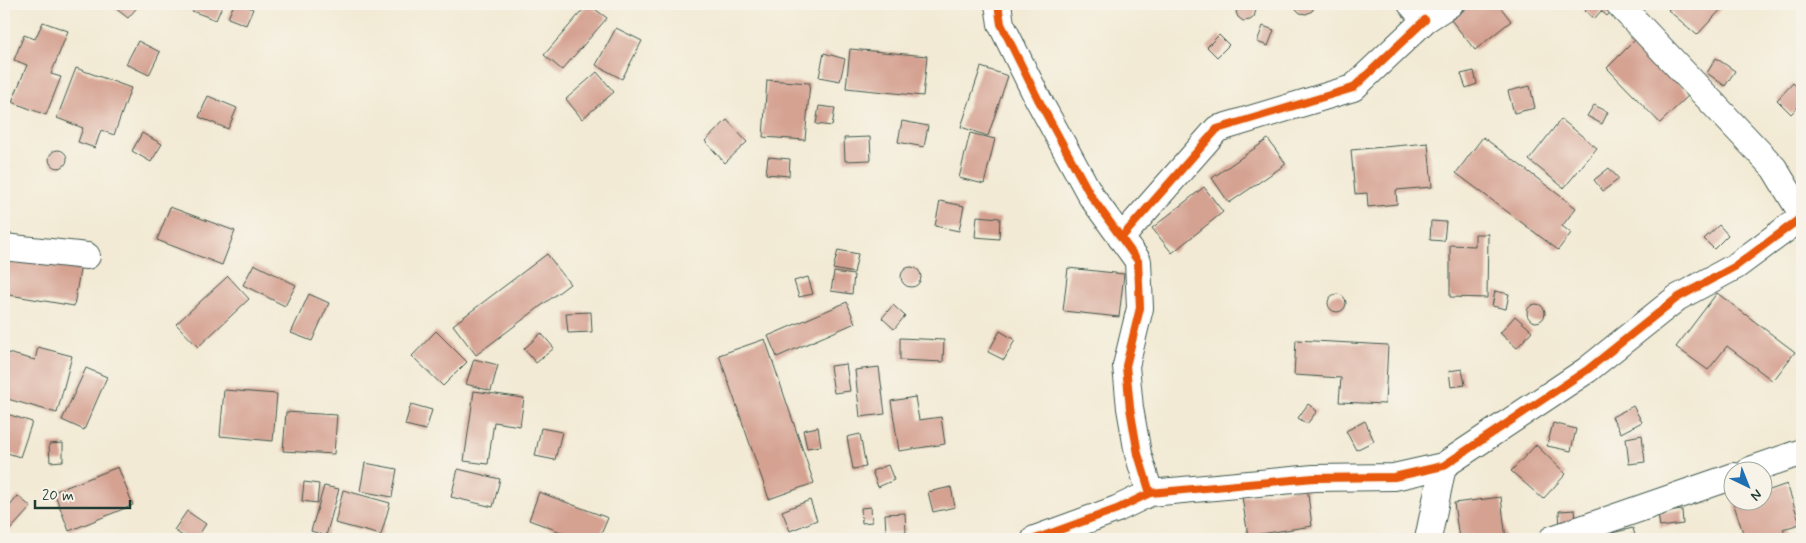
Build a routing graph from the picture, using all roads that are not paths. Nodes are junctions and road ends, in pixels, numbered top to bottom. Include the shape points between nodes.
1 (998, 4) edge
2 (1450, 4) edge
3 (1619, 4) edge
4 (1418, 12) edge
5 (1802, 215) edge
6 (1121, 238) junction
7 (4, 247) edge
8 (87, 256) dead end
9 (1802, 452) edge
10 (1774, 462) edge
11 (1443, 466) junction
12 (1724, 479) edge
13 (1150, 493) junction
14 (1035, 539) edge
15 (1428, 539) edge
16 (1552, 539) edge

1 - 6 street via 1001,24 1038,99 1091,196
2 - 4 street
3 - 5 street via 1774,168
4 - 6 street via 1353,88 1217,129
5 - 11 street via 1736,266 1677,298 1587,370
6 - 13 street via 1138,262 1140,308 1126,366 1138,454
7 - 8 street
9 - 10 street
11 - 13 street via 1394,477 1314,478
11 - 15 street
12 - 16 street
13 - 14 street via 1117,509

